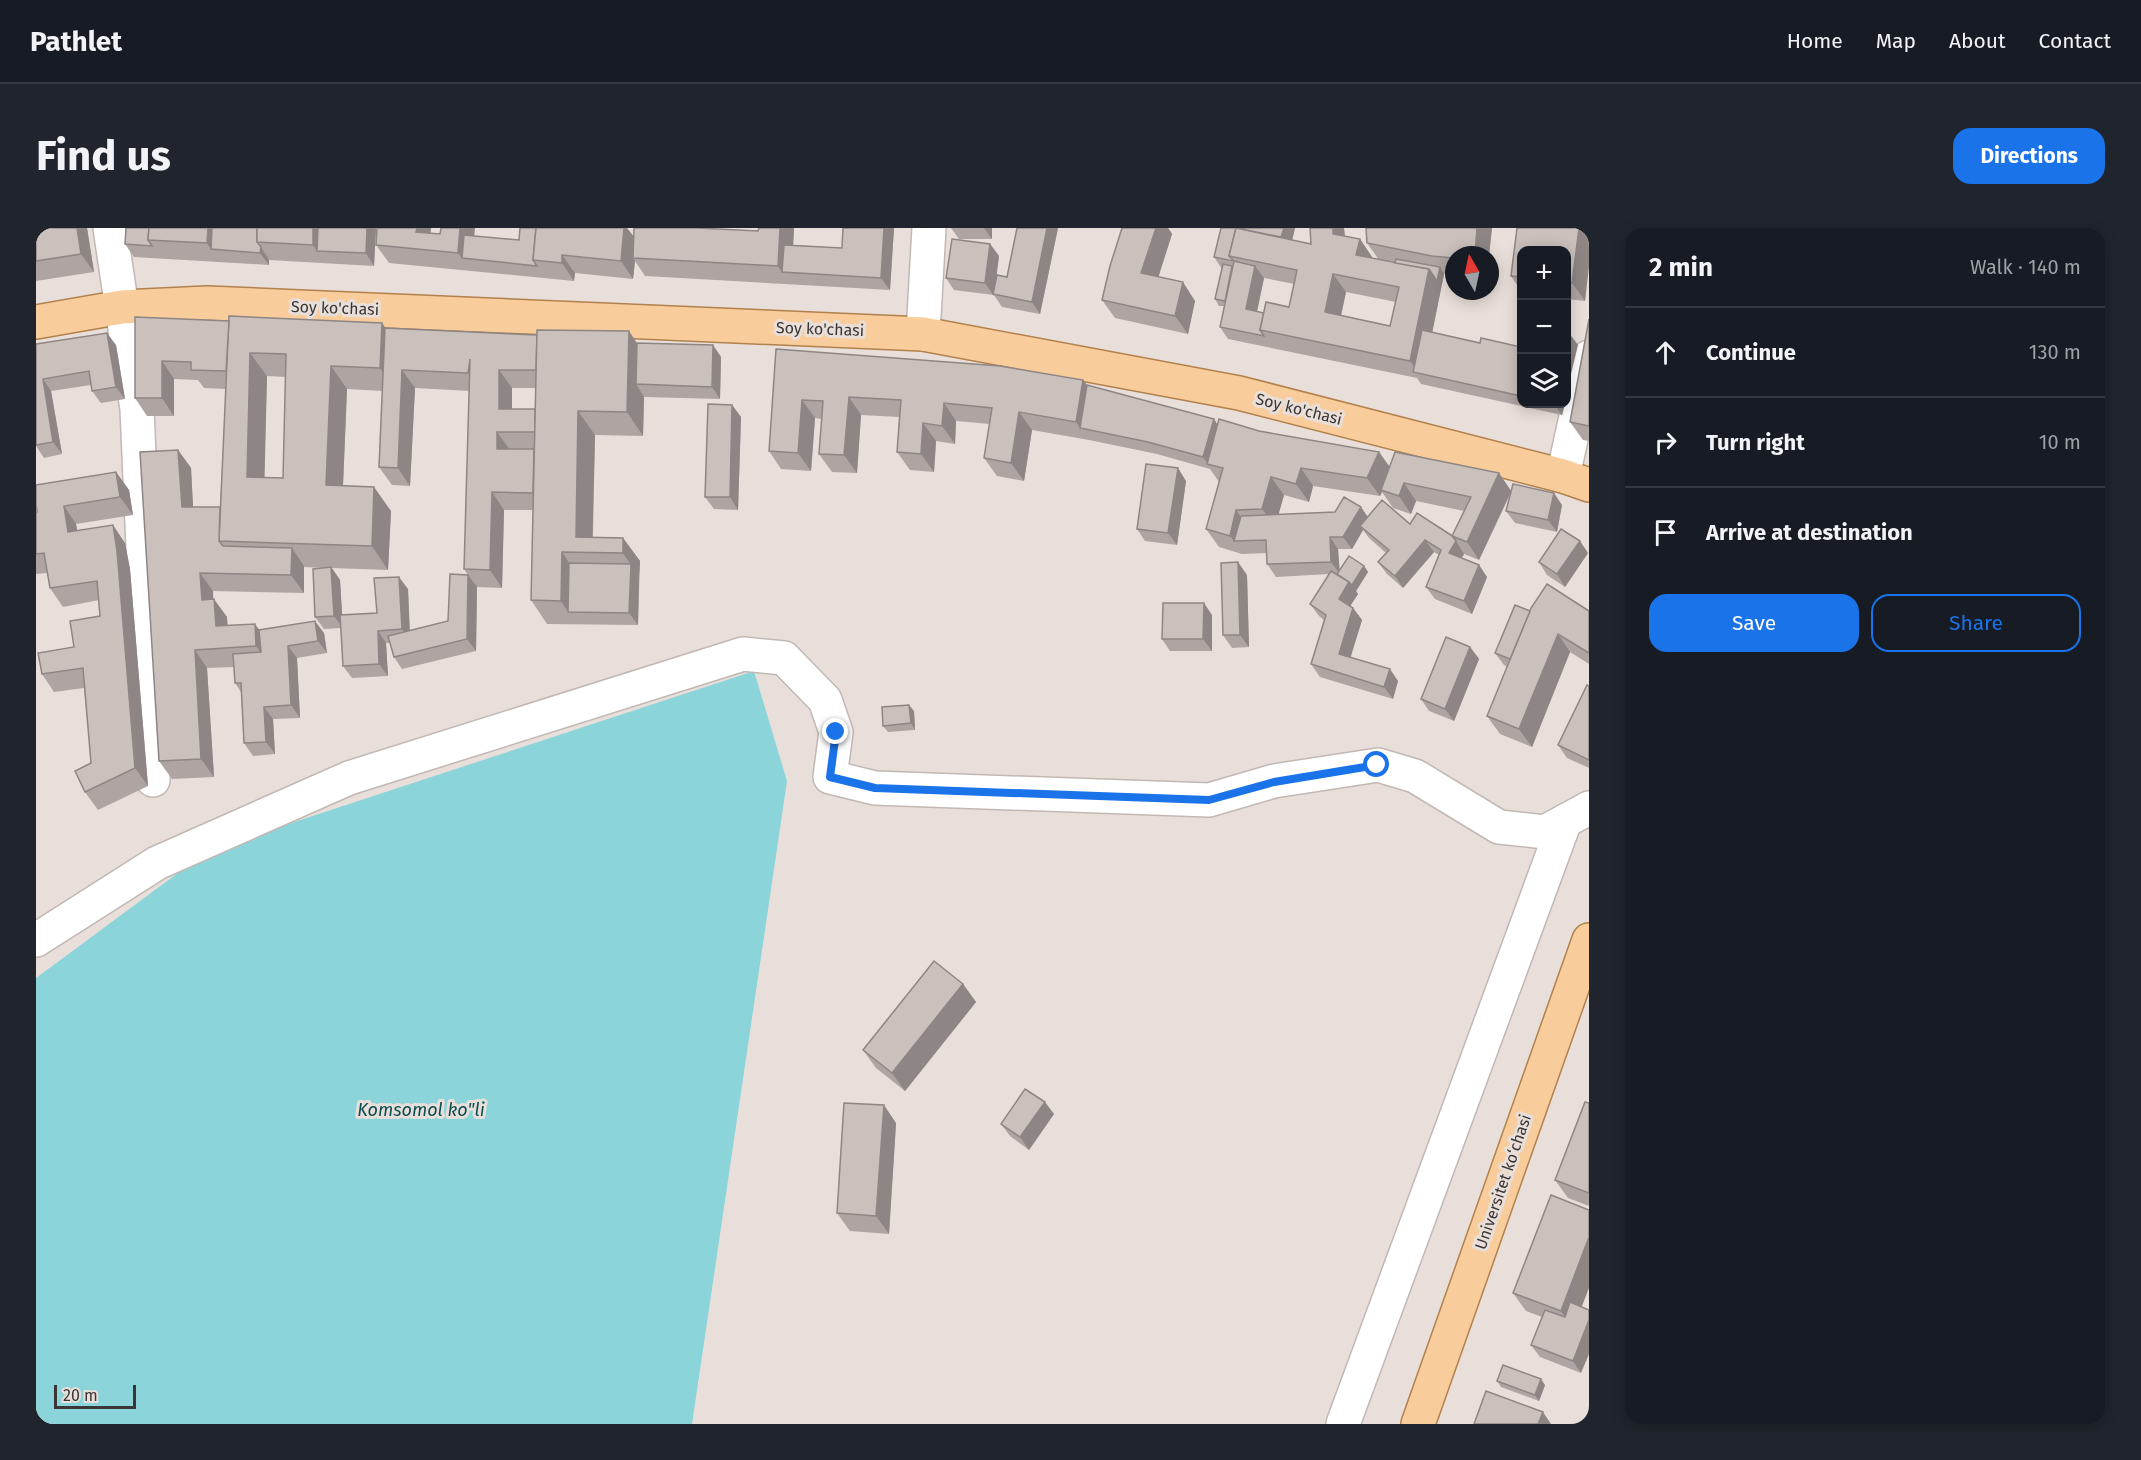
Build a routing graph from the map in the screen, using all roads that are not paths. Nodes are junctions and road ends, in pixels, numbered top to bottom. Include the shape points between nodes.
1 (110, 228) edge
2 (929, 228) edge
3 (122, 307) junction
4 (36, 322) edge
5 (923, 334) junction
6 (1589, 357) edge
7 (1576, 481) edge
8 (153, 780) dead end
9 (1577, 815) edge
10 (36, 940) edge
11 (1589, 940) edge
12 (1343, 1424) edge
13 (1418, 1424) edge

1 - 3 lane
2 - 5 lane
3 - 4 main road, Soy ko'chasi
3 - 5 main road, Soy ko'chasi via 207,303
3 - 8 lane via 138,410
5 - 7 main road, Soy ko'chasi via 1239,393
6 - 7 lane
9 - 10 lane via 1545,832 1499,827 1415,776 1377,765 1274,782 1209,800 875,788 830,777 836,732 825,700 784,658 744,654 349,778 157,863
9 - 12 lane
11 - 13 main road, Universitet kо‘chasi

